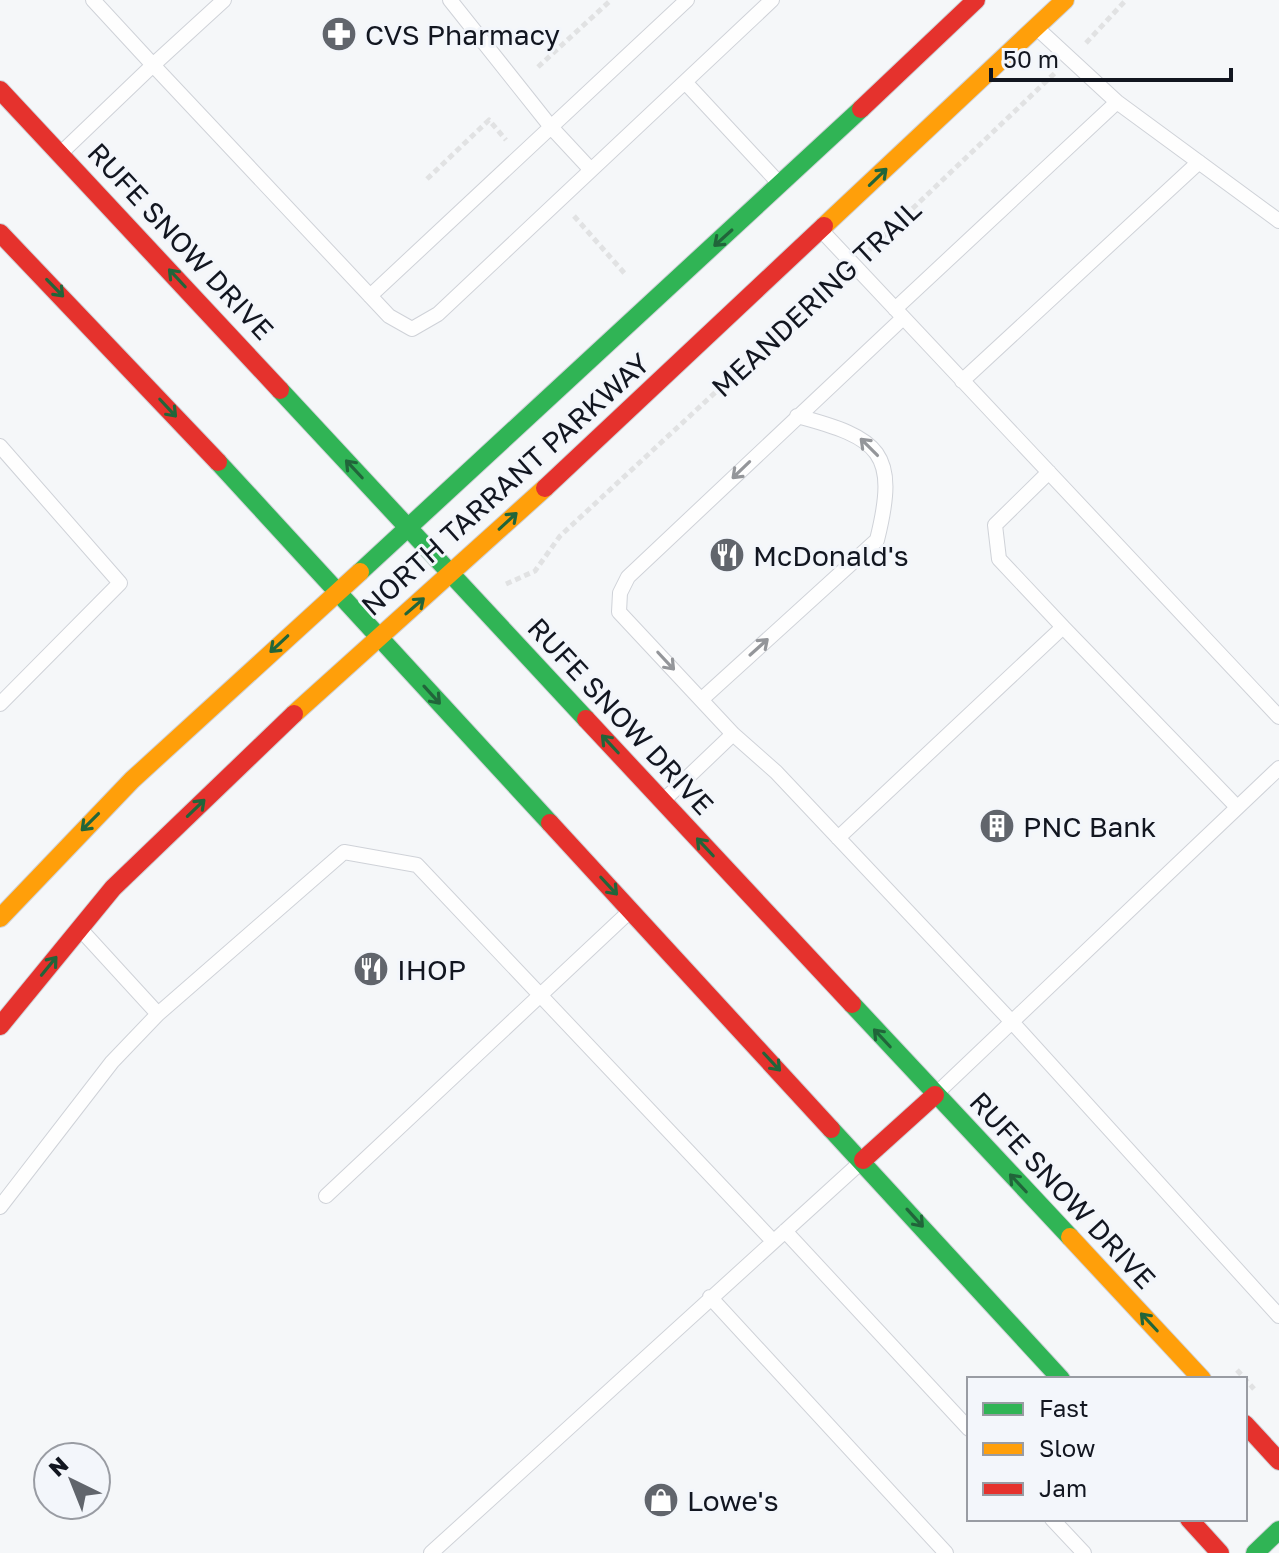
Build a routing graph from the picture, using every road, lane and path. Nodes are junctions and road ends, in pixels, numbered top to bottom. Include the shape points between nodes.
1 (93, 0) edge
2 (224, 0) edge
3 (450, 0) edge
4 (611, 0) edge
5 (687, 0) edge
6 (772, 0) edge
7 (976, 0) edge
8 (1065, 0) edge
9 (1126, 0) edge
10 (1036, 27) junction
11 (1070, 59) junction
12 (153, 65) junction
13 (538, 67) dead end
14 (685, 82) junction
15 (0, 90) edge
16 (1117, 102) junction
17 (551, 127) junction
18 (61, 154) junction
19 (1199, 162) junction
20 (591, 170) junction
21 (786, 191) junction
22 (1279, 221) edge
23 (817, 225) junction
24 (0, 233) edge
25 (853, 265) junction
26 (370, 296) junction
27 (899, 314) junction
28 (962, 381) junction
29 (797, 416) junction
30 (0, 446) edge
31 (1049, 472) junction
32 (407, 526) junction
33 (451, 574) junction
34 (501, 588) dead end
35 (336, 591) junction
36 (1063, 627) junction
37 (379, 637) junction
38 (702, 699) junction
39 (0, 704) edge
40 (1279, 717) edge
41 (733, 734) junction
42 (1279, 768) edge
43 (663, 801) junction
44 (1237, 807) junction
45 (838, 838) junction
46 (632, 910) junction
47 (0, 918) edge
48 (79, 928) junction
49 (540, 996) junction
50 (158, 1014) junction
51 (1012, 1022) junction
52 (0, 1026) edge
53 (935, 1095) junction
54 (863, 1160) junction
55 (326, 1196) dead end
56 (0, 1207) edge
57 (785, 1231) junction
58 (773, 1241) junction
59 (710, 1297) junction
60 (1279, 1316) edge
61 (1059, 1377) edge
62 (1200, 1377) edge
63 (1247, 1426) edge
64 (967, 1427) edge
65 (1279, 1461) edge
66 (1054, 1521) edge
67 (1190, 1521) edge
68 (1279, 1530) edge
69 (1211, 1550) edge
70 (431, 1553) edge
71 (946, 1553) edge
72 (1084, 1553) edge
73 (1255, 1553) edge

1 - 12 lane
2 - 12 lane
3 - 17 lane
4 - 13 path
5 - 17 lane
6 - 14 lane
7 - 21 main road, NORTH TARRANT PARKWAY
8 - 10 main road, NORTH TARRANT PARKWAY
9 - 11 path, MEANDERING TRAIL
10 - 11 lane
23 -> 10 main road, NORTH TARRANT PARKWAY
11 - 16 lane
11 - 25 path, MEANDERING TRAIL
12 - 18 lane
12 - 26 lane
14 - 20 lane
14 - 21 lane
15 - 18 main road, RUFE SNOW DRIVE
16 - 19 lane
16 - 27 lane
17 - 20 lane
17 - 26 lane
32 -> 18 main road, RUFE SNOW DRIVE
19 - 22 lane
19 - 28 lane
20 - 26 lane via 438,314 412,329
21 -> 32 main road, NORTH TARRANT PARKWAY
23 - 25 lane
33 -> 23 main road, NORTH TARRANT PARKWAY
24 -> 35 main road
25 - 27 lane
25 - 34 path, MEANDERING TRAIL via 560,536 535,571
27 - 28 lane
27 - 29 lane
28 - 31 lane
29 -> 38 lane via 628,577 620,593 619,612
38 -> 29 lane via 877,540 886,505 885,466 868,441
30 - 39 lane via 120,583
31 - 36 lane via 995,525 999,559
31 - 40 lane
32 - 33 main road, RUFE SNOW DRIVE
32 - 35 main road, NORTH TARRANT PARKWAY
37 -> 33 main road, NORTH TARRANT PARKWAY
43 -> 33 main road, RUFE SNOW DRIVE
35 - 37 main road
35 -> 47 main road, NORTH TARRANT PARKWAY via 132,780
36 - 44 lane
36 - 45 lane
37 -> 46 main road
48 -> 37 main road, NORTH TARRANT PARKWAY via 139,862
38 - 41 lane
41 - 43 lane
41 - 45 lane
42 - 44 lane
53 -> 43 main road, RUFE SNOW DRIVE
44 - 51 lane
45 - 51 lane
46 - 49 lane
46 -> 54 main road
48 - 50 lane
52 -> 48 main road, NORTH TARRANT PARKWAY
49 - 50 lane via 417,865 344,852
49 - 55 lane
49 - 58 lane
50 - 56 lane via 112,1062
51 - 53 lane
51 - 60 lane
53 - 54 main road
62 -> 53 main road, RUFE SNOW DRIVE
54 - 57 lane
54 -> 61 main road
57 - 58 lane
57 - 64 lane
58 - 59 lane
59 - 70 lane
59 - 71 lane
63 - 65 main road
66 - 72 lane
67 - 69 main road
68 - 73 main road

